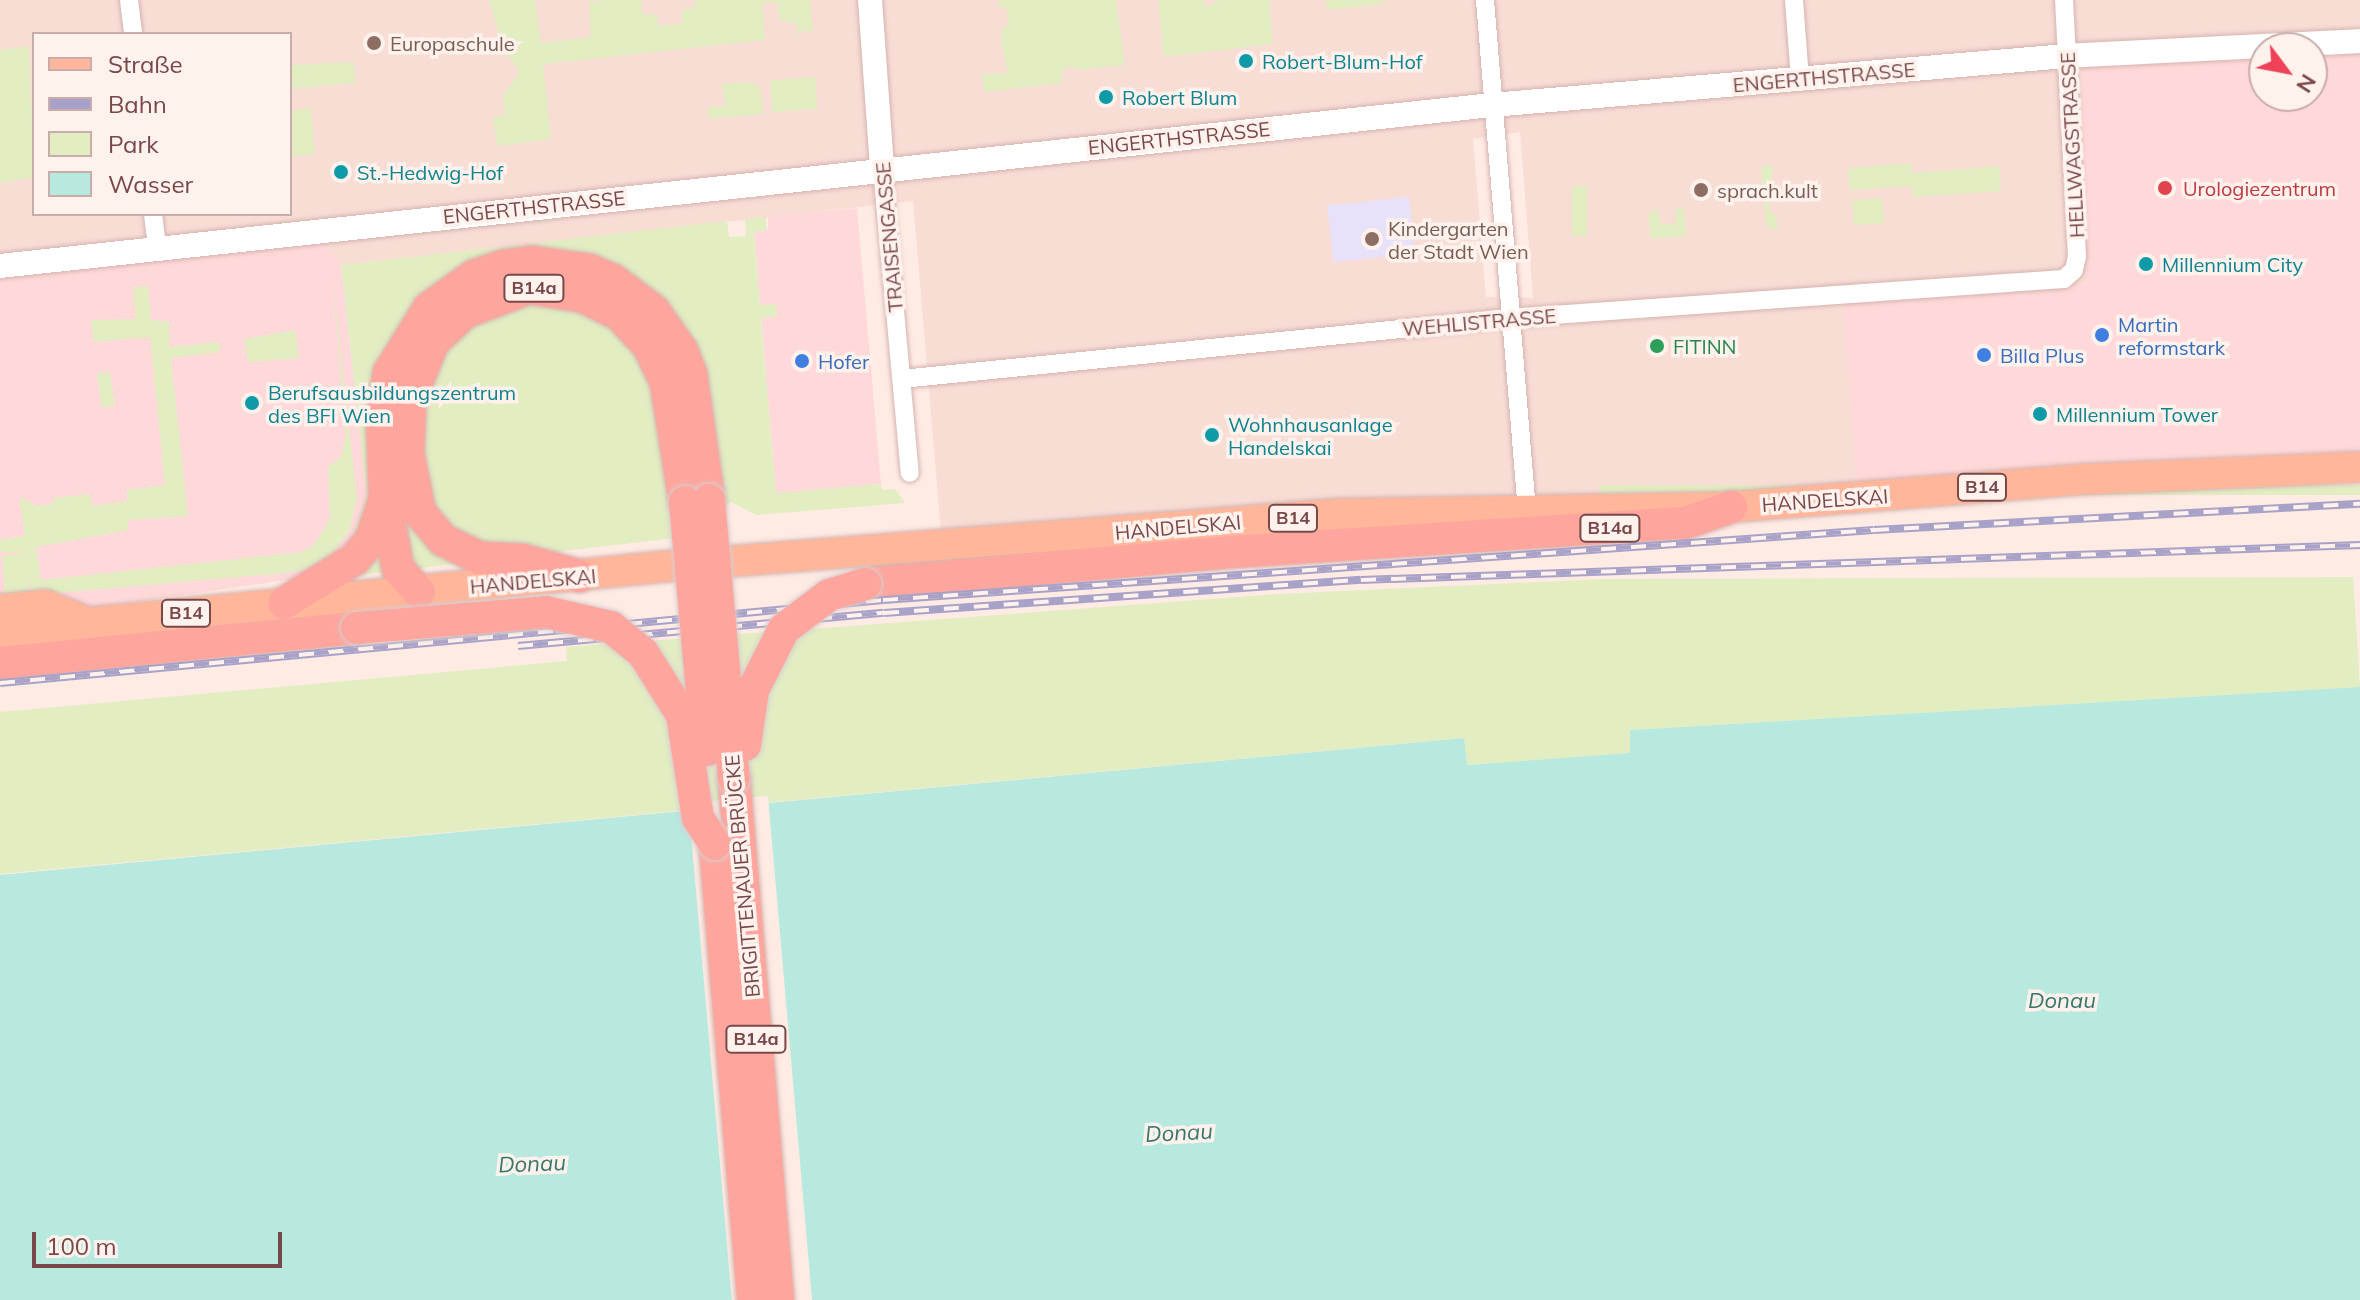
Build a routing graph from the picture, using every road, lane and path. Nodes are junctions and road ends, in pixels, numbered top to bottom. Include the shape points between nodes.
1 (129, 0) edge
2 (870, 0) edge
3 (1485, 0) edge
4 (1794, 0) edge
5 (2064, 0) edge
6 (133, 32) edge
7 (2360, 41) edge
8 (2066, 56) junction
9 (1800, 79) junction
10 (1492, 105) junction
11 (882, 168) junction
12 (153, 216) edge
13 (157, 248) junction
14 (0, 266) edge
15 (2058, 279) joint
16 (1510, 318) junction
17 (902, 379) junction
18 (2360, 467) edge
19 (910, 473) dead end
20 (385, 498) junction
21 (697, 501) junction
22 (1731, 507) junction
23 (1527, 512) junction
24 (580, 576) junction
25 (419, 592) junction
26 (284, 603) junction
27 (0, 610) edge
28 (88, 623) junction
29 (0, 637) edge
30 (0, 663) edge
31 (734, 778) junction
32 (715, 844) junction
33 (753, 1300) edge
34 (778, 1300) edge

1 - 6 street
2 - 11 street, TRAISENGASSE
3 - 10 street
4 - 9 street
5 - 8 street, HELLWAGSTRASSE
7 - 8 street, ENGERTHSTRASSE
8 - 9 street, ENGERTHSTRASSE
8 - 15 street, HELLWAGSTRASSE via 2077,261 2072,273
9 - 10 street, ENGERTHSTRASSE
10 - 11 street, ENGERTHSTRASSE
10 - 16 street
11 - 13 street, ENGERTHSTRASSE
11 - 17 street, TRAISENGASSE
12 - 13 street
13 - 14 street, ENGERTHSTRASSE
15 - 16 street, WEHLISTRASSE
16 - 17 street, WEHLISTRASSE
16 - 23 street
17 - 19 street, TRAISENGASSE
18 - 22 main road, HANDELSKAI / B14 via 2088,479
20 - 21 highway, B14a via 385,395 389,373 412,328 439,299 474,276 532,262 589,270 613,280 654,311 669,331 691,374
20 - 25 highway, B14a via 398,569
20 - 26 highway, B14a via 371,540 355,559
21 - 24 highway, B14a via 666,382 648,345 620,315 582,296 529,288 465,312 433,342 410,399 409,469 420,513 443,540 480,558 523,560
21 - 31 highway, BRIGITTENAUER BRÜCKE / B14a, bridge
21 - 32 highway, BRIGITTENAUER BRÜCKE / B14a, bridge
22 - 23 main road, HANDELSKAI / B14
22 - 31 highway, B14a, bridge via 1685,523 890,579 829,595 784,629 761,668
23 - 24 main road, HANDELSKAI / B14 via 1338,514
24 - 25 main road, HANDELSKAI / B14
25 - 26 main road, HANDELSKAI / B14
26 - 28 main road, HANDELSKAI / B14
27 - 28 main road via 45,605
28 - 29 main road, HANDELSKAI / B14
30 - 32 highway, B14a, bridge via 546,612 611,627 643,653 682,715 698,818
31 - 34 highway, BRIGITTENAUER BRÜCKE / B14a
32 - 33 highway, BRIGITTENAUER BRÜCKE / B14a

